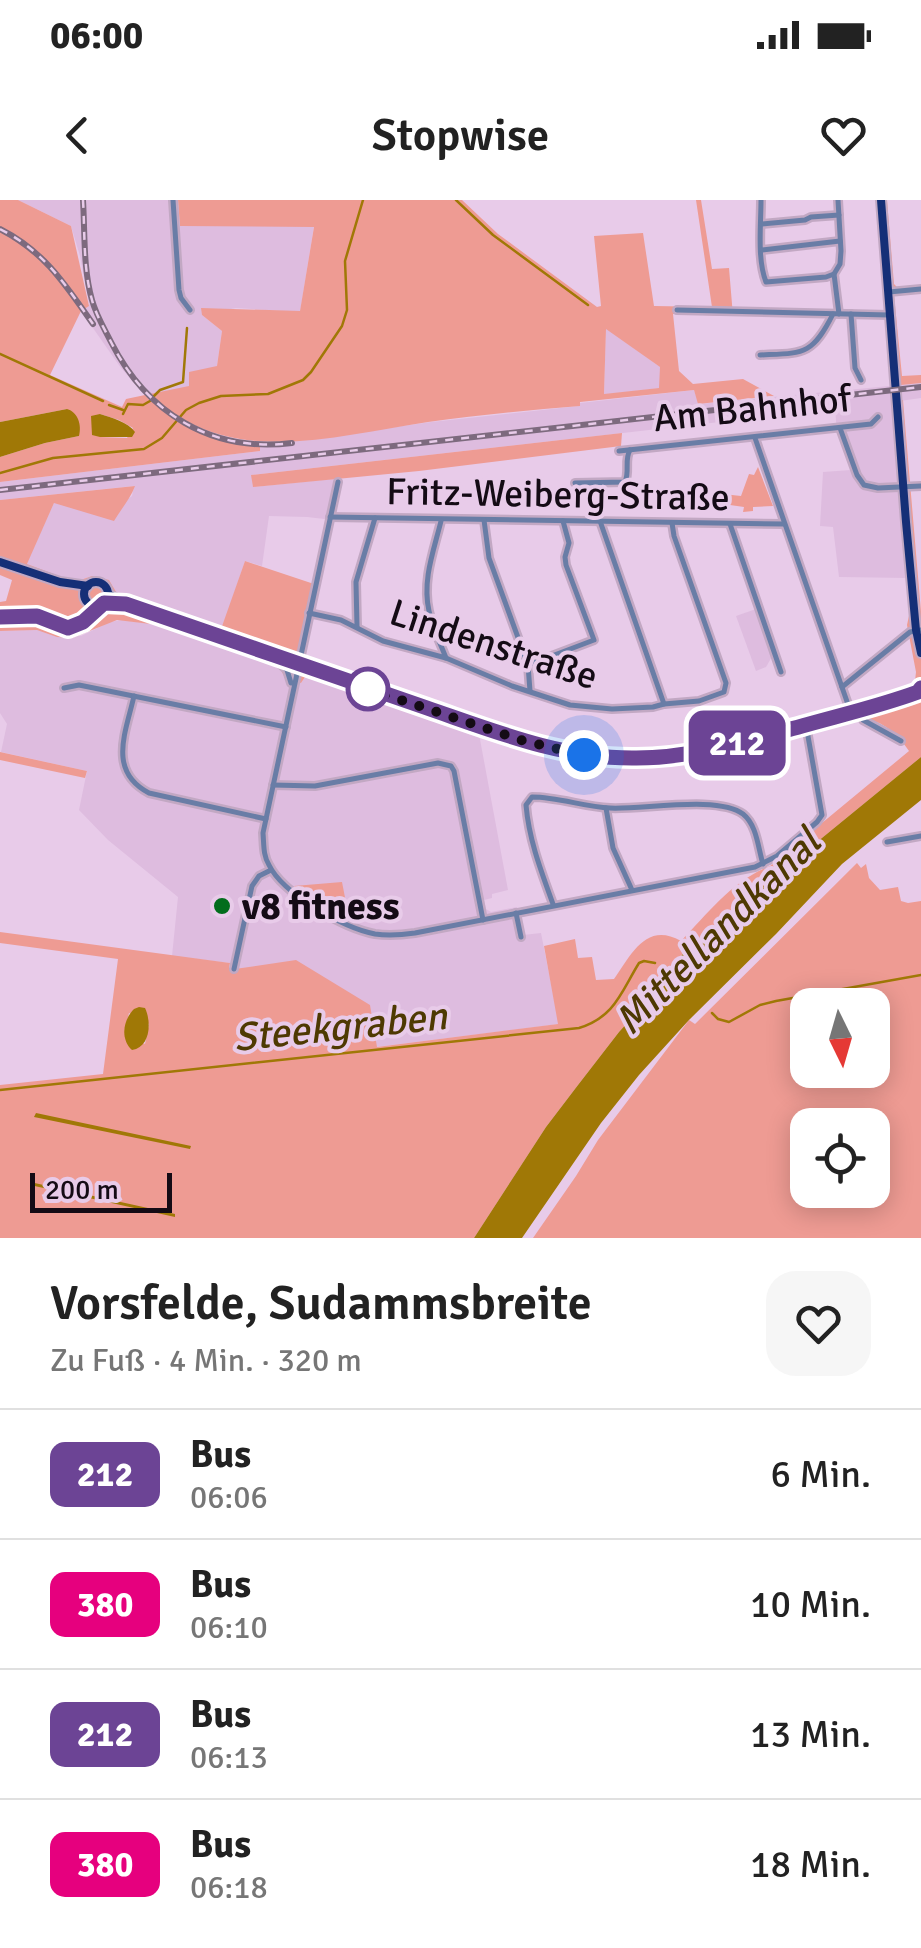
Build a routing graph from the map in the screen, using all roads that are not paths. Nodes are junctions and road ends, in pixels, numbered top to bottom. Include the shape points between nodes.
1 (172, 200) edge
2 (761, 200) edge
3 (838, 200) edge
4 (881, 200) edge
5 (839, 215) junction
6 (761, 224) junction
7 (840, 241) junction
8 (762, 250) junction
9 (834, 274) junction
10 (921, 289) edge
11 (888, 292) junction
12 (190, 310) dead end
13 (677, 310) dead end
14 (836, 314) junction
15 (851, 314) junction
16 (890, 315) junction
17 (760, 355) dead end
18 (861, 380) dead end
19 (878, 417) dead end
20 (840, 428) junction
21 (755, 438) junction
22 (630, 450) junction
23 (619, 451) dead end
24 (338, 482) dead end
25 (575, 482) dead end
26 (921, 486) edge
27 (904, 487) junction
28 (330, 517) junction
29 (375, 518) junction
30 (442, 520) junction
31 (484, 520) junction
32 (563, 522) junction
33 (600, 522) junction
34 (672, 524) junction
35 (730, 524) junction
36 (784, 524) junction
37 (0, 562) edge
38 (86, 594) junction
39 (108, 594) junction
40 (101, 604) junction
41 (126, 604) junction
42 (918, 609) edge
43 (309, 613) junction
44 (0, 618) edge
45 (86, 619) junction
46 (356, 627) junction
47 (919, 630) edge
48 (921, 653) edge
49 (274, 657) junction
50 (446, 658) junction
51 (528, 665) junction
52 (299, 666) junction
53 (781, 672) dead end
54 (842, 687) junction
55 (64, 688) dead end
56 (292, 691) junction
57 (530, 692) junction
58 (920, 692) edge
59 (134, 696) junction
60 (664, 704) junction
61 (855, 712) junction
62 (806, 725) junction
63 (286, 727) junction
64 (901, 741) dead end
65 (273, 785) junction
66 (606, 808) junction
67 (266, 819) junction
68 (921, 836) edge
69 (886, 842) dead end
70 (762, 864) junction
71 (271, 870) junction
72 (632, 890) junction
73 (553, 906) junction
74 (516, 913) junction
75 (483, 920) junction
76 (521, 937) dead end
77 (234, 969) dead end

1 - 12 street via 179,290
2 - 6 street
3 - 5 street
4 - 11 main road
5 - 6 street
5 - 7 street
6 - 8 street
7 - 8 street
7 - 9 street
8 - 9 street via 766,282
9 - 14 street
10 - 11 street
11 - 16 main road
13 - 14 street
14 - 15 street
14 - 17 street via 802,352
15 - 16 street
15 - 18 street
16 - 27 main road
19 - 20 street, Am Bahnhof
20 - 21 street, Am Bahnhof
20 - 27 street via 864,485
21 - 22 street, Am Bahnhof
21 - 36 street
22 - 23 street, Am Bahnhof
22 - 25 street, Am Bahnhof via 625,482
24 - 28 street
26 - 27 street
27 - 42 main road
28 - 29 street, Fritz-Weiberg-Straße
28 - 43 street
29 - 30 street, Fritz-Weiberg-Straße
29 - 46 street via 356,582
30 - 31 street, Fritz-Weiberg-Straße
30 - 50 street via 427,594
31 - 32 street, Fritz-Weiberg-Straße
31 - 51 street via 489,558
32 - 33 street, Fritz-Weiberg-Straße
32 - 51 street via 566,565 594,640
33 - 34 street, Fritz-Weiberg-Straße
33 - 60 street
34 - 35 street, Fritz-Weiberg-Straße
34 - 60 street, Lindenstraße via 726,683 716,696
35 - 36 street, Fritz-Weiberg-Straße
35 - 53 street
36 - 54 street
37 - 38 main road
38 - 39 main road via 93,582
38 - 40 main road
38 - 45 main road
39 - 40 main road
39 - 41 main road
40 - 41 main road
40 - 45 main road
41 - 49 main road
42 - 47 main road
43 - 46 street, Lindenstraße
43 - 52 street
44 - 45 main road via 37,616 68,628
46 - 50 street, Lindenstraße
47 - 48 main road
47 - 54 street
49 - 52 main road
49 - 56 street via 288,670
50 - 57 street, Lindenstraße
51 - 57 street
52 - 56 street
52 - 62 main road via 524,741 600,757 695,753
54 - 61 street
55 - 59 street
56 - 63 street
57 - 60 street, Lindenstraße via 592,708
58 - 61 main road
59 - 63 street
59 - 67 street via 122,754 134,783 150,793
61 - 62 main road
61 - 64 street
62 - 70 street via 822,815
63 - 65 street
65 - 67 street
65 - 75 street via 300,788 451,766
66 - 70 street via 735,810 754,830
66 - 72 street via 613,848
66 - 73 street via 529,799 530,835
67 - 71 street
68 - 69 street
70 - 72 street
71 - 75 street via 300,897 370,933 396,936
71 - 77 street via 252,886
72 - 73 street
73 - 74 street
74 - 75 street
74 - 76 street

